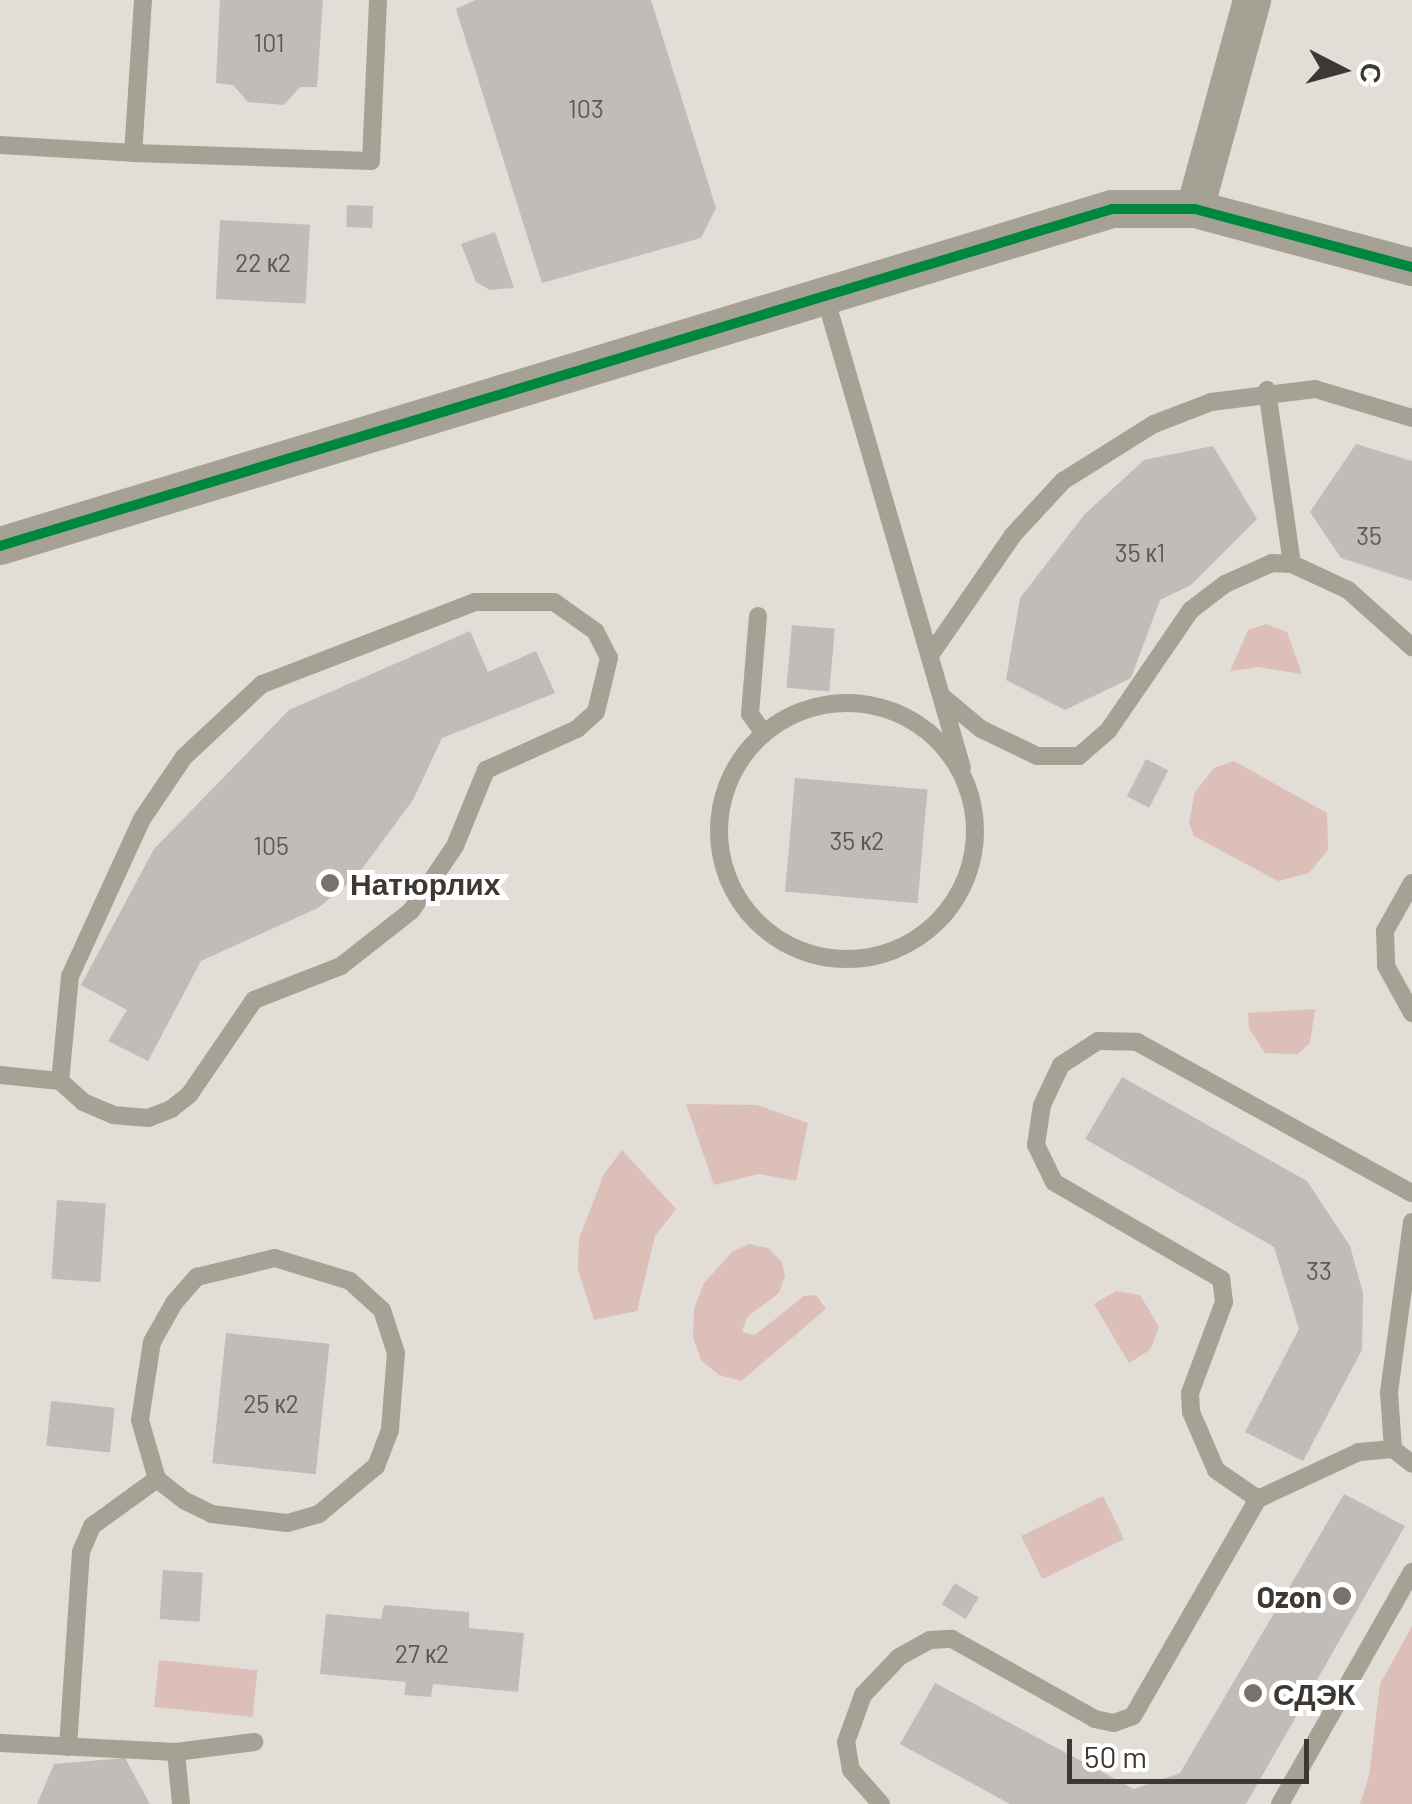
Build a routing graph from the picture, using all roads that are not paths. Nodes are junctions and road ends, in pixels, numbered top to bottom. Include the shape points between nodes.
1 (143, 0) edge
2 (378, 0) edge
3 (1252, 0) edge
4 (0, 146) edge
5 (134, 153) junction
6 (1195, 209) junction
7 (1412, 267) edge
8 (824, 292) junction
9 (1268, 390) junction
10 (1412, 418) edge
11 (0, 546) edge
12 (1292, 564) junction
13 (758, 616) dead end
14 (1412, 646) edge
15 (932, 654) junction
16 (945, 699) junction
17 (764, 733) junction
18 (966, 779) junction
19 (1412, 883) edge
20 (1412, 1013) edge
21 (0, 1075) edge
22 (60, 1080) junction
23 (1412, 1193) edge
24 (1412, 1222) edge
25 (1393, 1449) junction
26 (1412, 1464) edge
27 (157, 1479) junction
28 (1258, 1499) junction
29 (1412, 1572) edge
30 (254, 1742) dead end
31 (0, 1743) edge
32 (68, 1746) junction
33 (176, 1752) junction
34 (182, 1804) edge
35 (881, 1804) edge
36 (1280, 1804) edge

1 - 5 lane
2 - 5 lane via 371,161
3 - 6 street
4 - 5 lane
6 - 7 street
6 - 8 street via 1112,208
8 - 11 street
8 - 15 lane
9 - 10 lane via 1315,388
9 - 12 lane
9 - 15 lane via 1154,424 1063,481 1013,536
12 - 14 lane via 1348,590
12 - 16 lane via 1272,563 1191,610 1108,731 1080,756 1037,756 981,729
13 - 17 lane via 750,714
15 - 16 lane
16 - 18 lane
17 - 18 lane via 812,708 862,703 907,716 936,737
17 - 18 lane via 742,758 722,801 719,840 741,906 778,940 804,952 845,960 890,952 929,931 950,908 970,868 976,828
19 - 20 lane via 1384,931 1386,966
21 - 22 lane
22 - 22 lane via 83,1102 113,1115 148,1118 171,1109 190,1096 254,1000 340,966 411,911 455,846 486,770 577,729 596,712 609,658 595,631 554,602 475,602 262,684 184,757 142,819 70,976
23 - 28 lane via 1137,1042 1098,1042 1060,1064 1042,1105 1036,1145 1054,1182 1220,1279 1224,1302 1190,1393 1192,1412 1216,1470
24 - 25 lane via 1388,1392
25 - 26 lane
25 - 28 lane via 1360,1452
27 - 27 lane via 212,1514 252,1522 288,1523 319,1514 353,1490 376,1466 390,1430 396,1353 382,1310 350,1281 275,1258 197,1277 152,1342 144,1378 140,1420
27 - 32 lane via 92,1526 81,1552
28 - 35 lane via 1134,1716 1114,1723 1095,1719 952,1640 930,1640 876,1676 850,1720 846,1742 852,1770
29 - 36 lane
30 - 33 lane
31 - 32 lane
32 - 33 lane
33 - 34 lane

